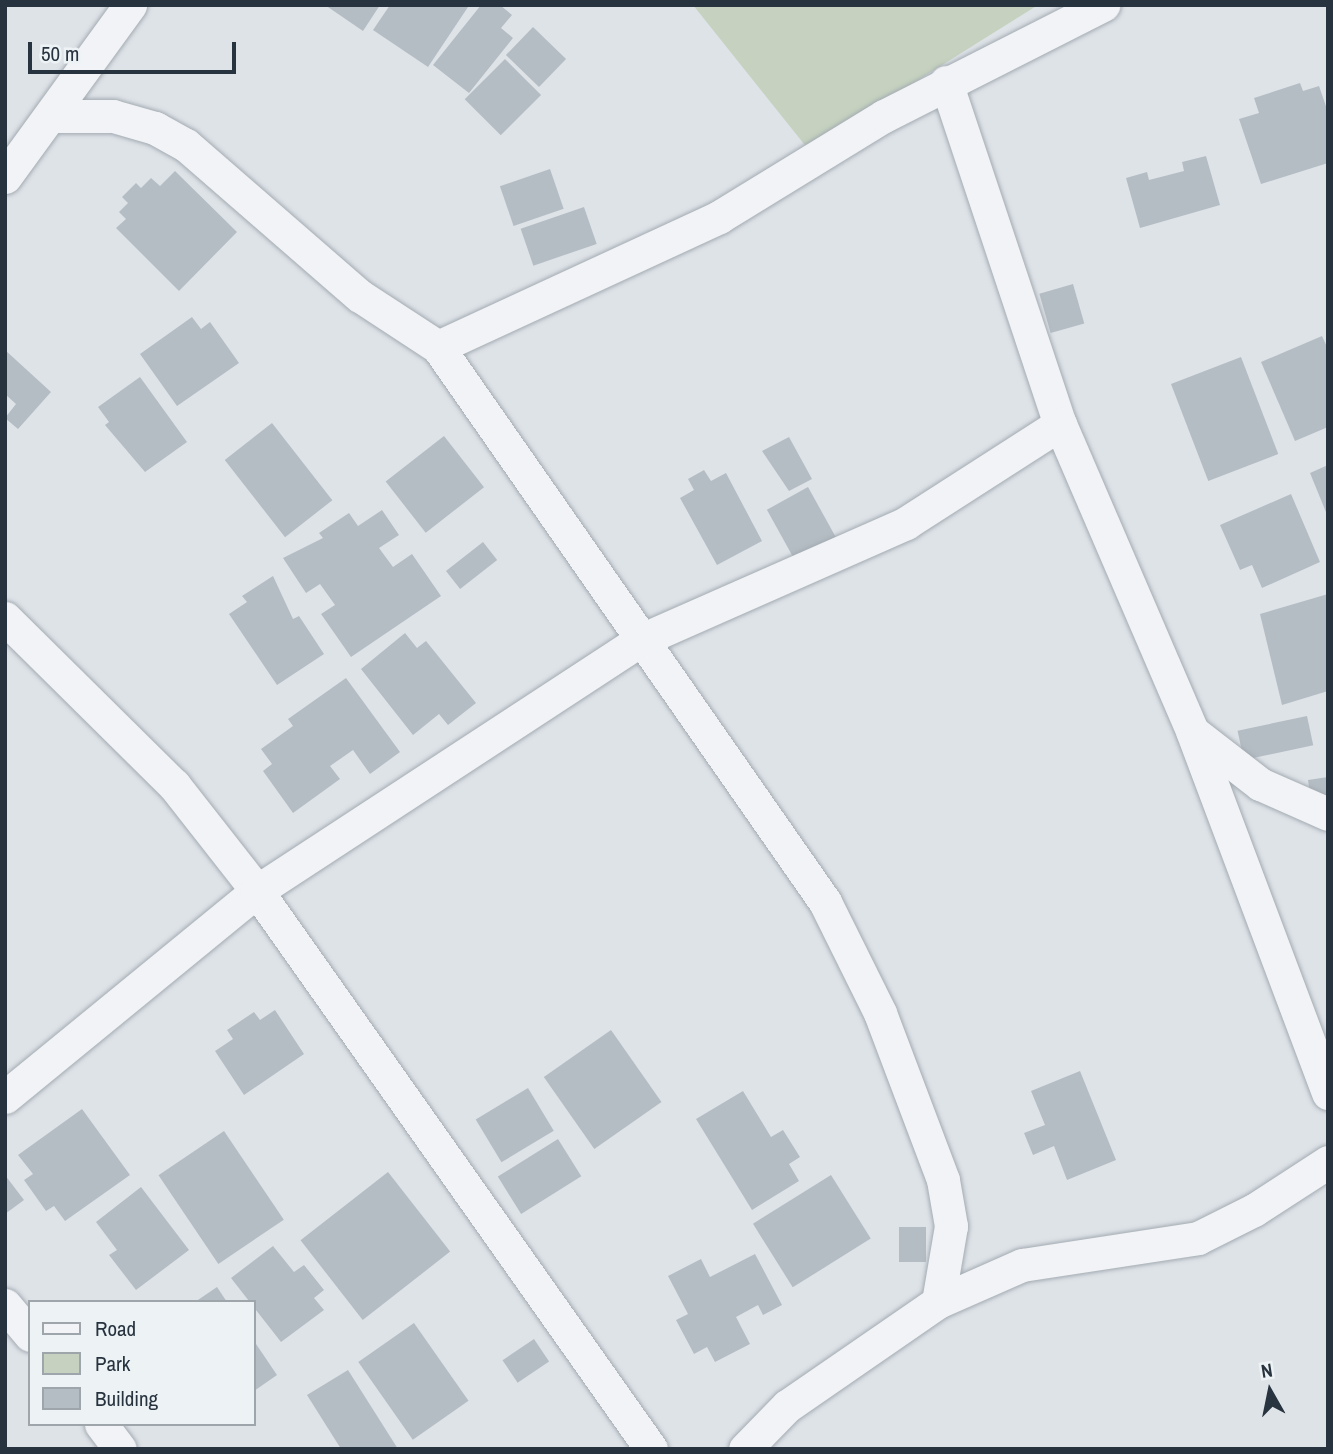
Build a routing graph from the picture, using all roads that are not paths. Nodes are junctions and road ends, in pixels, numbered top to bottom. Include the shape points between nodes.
1 (130, 5) edge
2 (1103, 5) edge
3 (946, 82) junction
4 (54, 117) junction
5 (5, 177) edge
6 (438, 347) junction
7 (1060, 424) junction
8 (5, 618) edge
9 (639, 642) junction
10 (1192, 732) junction
11 (1328, 814) edge
12 (257, 891) junction
13 (1328, 1093) edge
14 (5, 1097) edge
15 (1328, 1162) edge
16 (938, 1302) junction
17 (5, 1305) edge
18 (28, 1333) edge
19 (103, 1426) edge
20 (120, 1449) edge
21 (651, 1449) edge
22 (745, 1449) edge

1 - 4 street
2 - 3 street
3 - 6 street via 719,217
3 - 7 street
4 - 5 street
4 - 6 street via 113,116 155,128 186,145 360,296
6 - 9 street
7 - 9 street via 906,523
7 - 10 street
8 - 12 street via 174,785
9 - 12 street
9 - 16 street via 825,902 880,1013 943,1180 951,1226
10 - 11 street via 1261,784
10 - 13 street
12 - 14 street
12 - 21 street
15 - 16 street via 1254,1210 1198,1238 1022,1265
16 - 22 street via 787,1406
17 - 18 street
19 - 20 street

